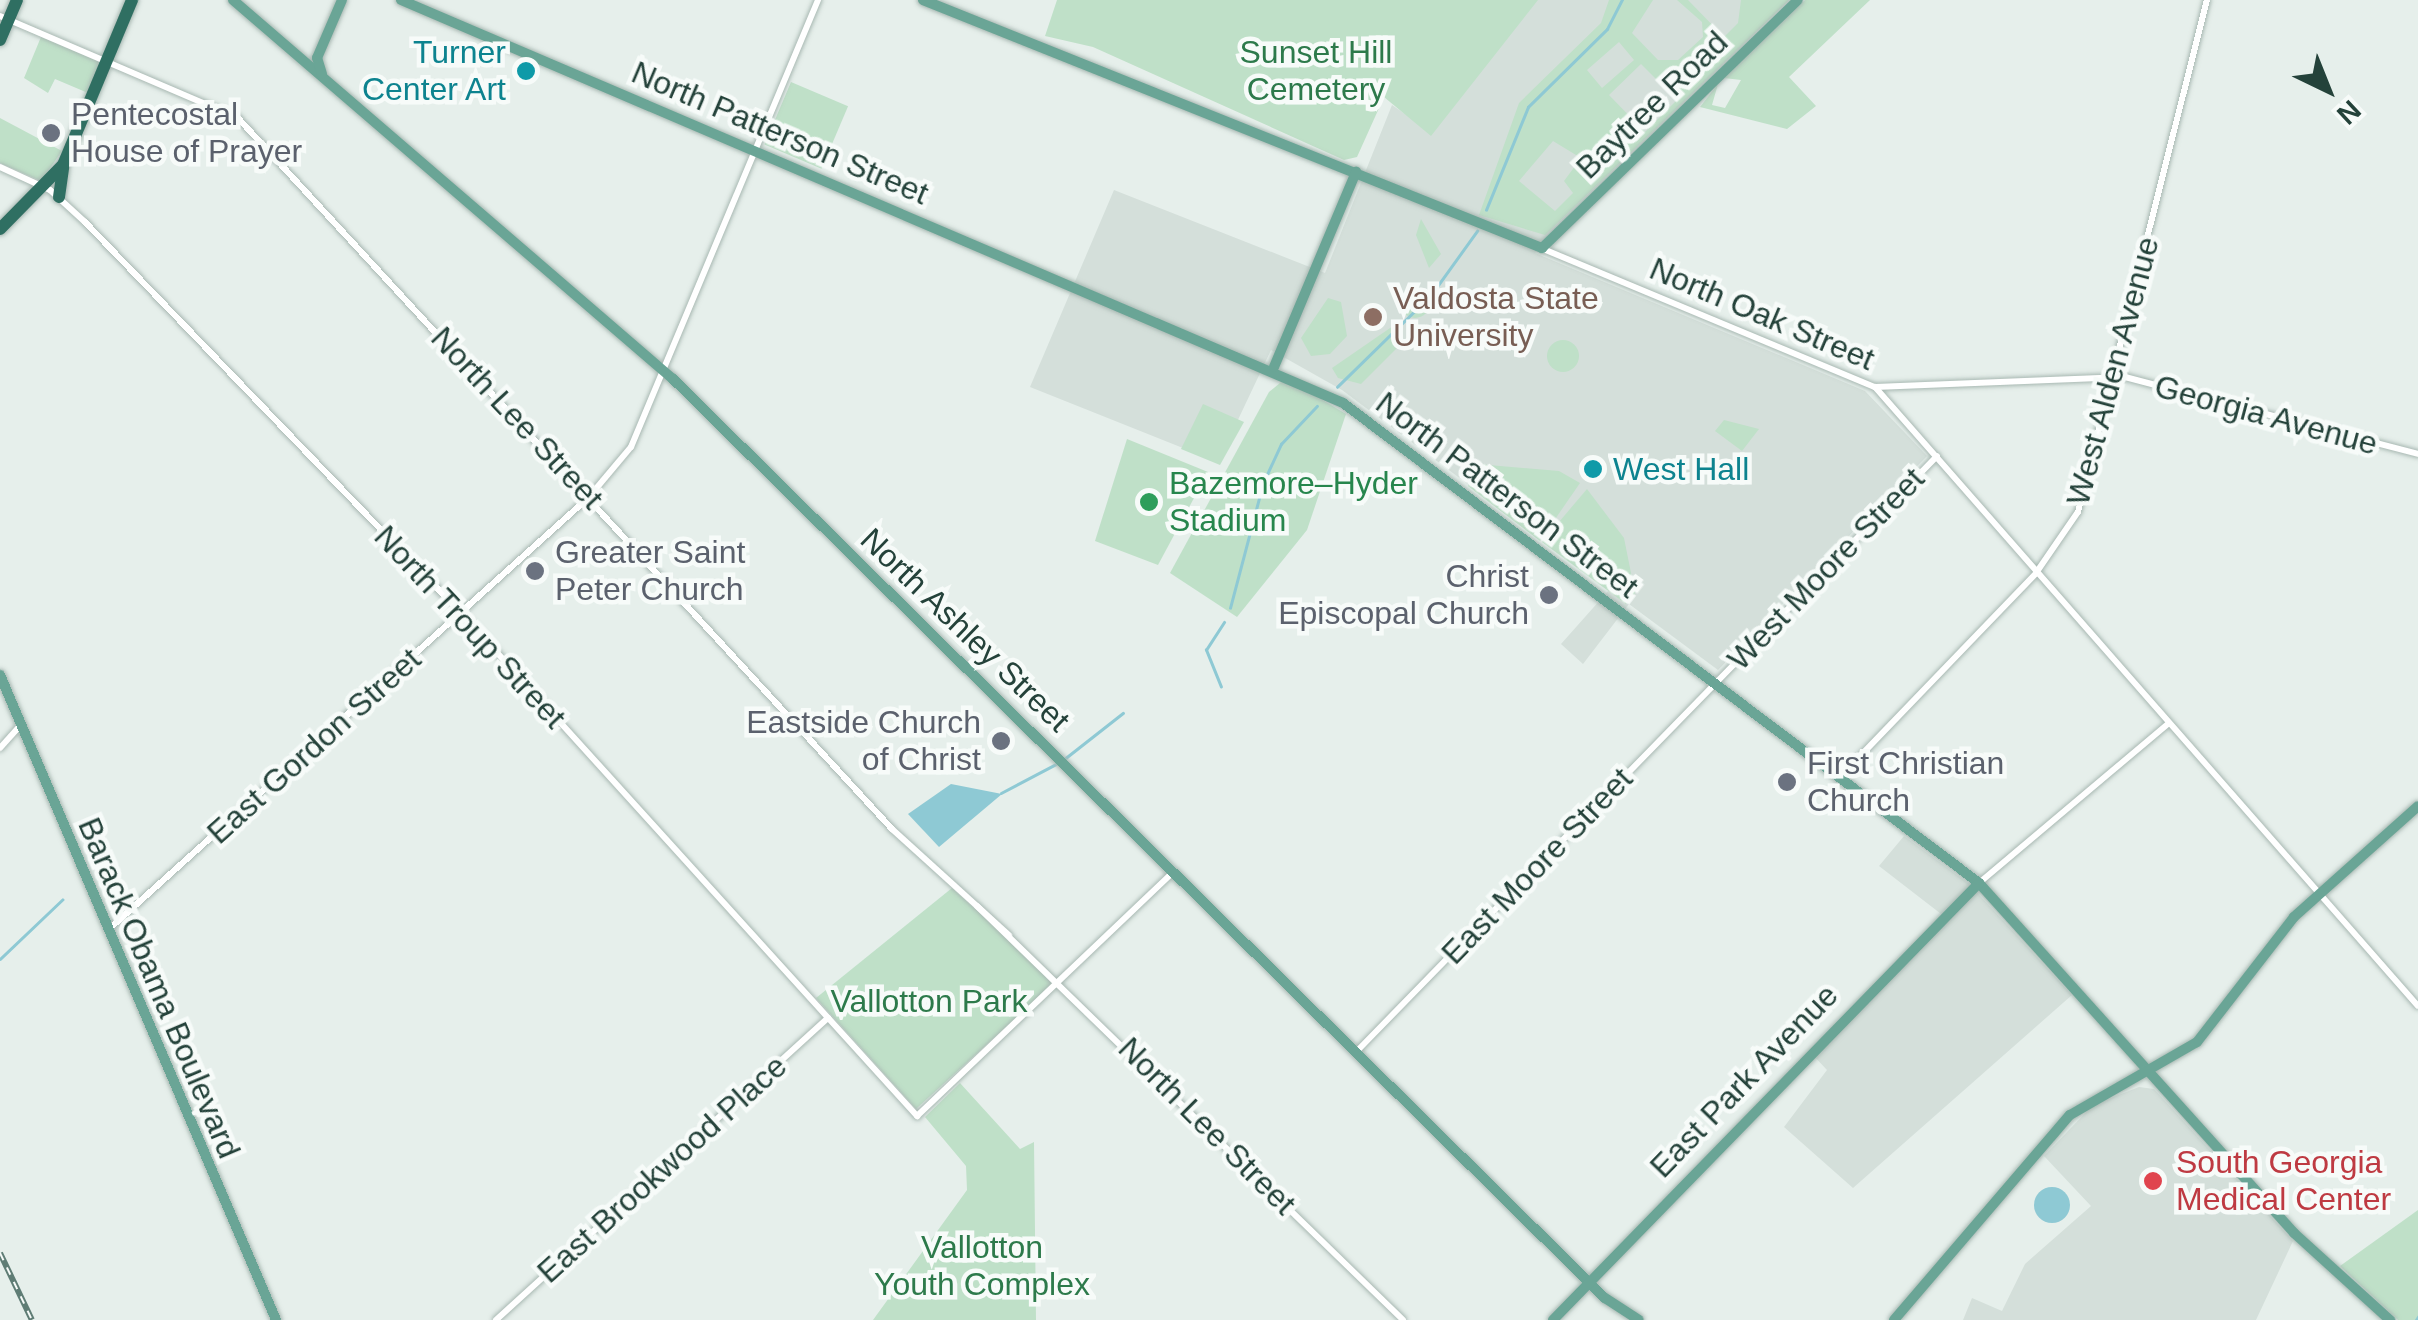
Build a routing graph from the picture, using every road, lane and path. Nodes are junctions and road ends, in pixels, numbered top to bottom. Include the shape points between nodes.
1 (17, 0) edge
2 (132, 0) edge
3 (233, 0) edge
4 (342, 0) edge
5 (401, 0) edge
6 (818, 0) edge
7 (923, 0) edge
8 (1798, 0) edge
9 (2207, 0) edge
10 (4, 18) edge
11 (0, 40) edge
12 (291, 50) junction
13 (319, 53) junction
14 (107, 61) junction
15 (322, 75) junction
16 (756, 150) junction
17 (63, 165) junction
18 (0, 166) edge
19 (1356, 172) junction
20 (45, 186) junction
21 (58, 196) junction
22 (0, 229) edge
23 (1542, 248) junction
24 (1274, 367) junction
25 (664, 372) junction
26 (2115, 377) junction
27 (1875, 387) junction
28 (2418, 454) edge
29 (1936, 456) junction
30 (590, 497) junction
31 (2036, 572) junction
32 (462, 614) junction
33 (0, 675) edge
34 (1716, 683) junction
35 (2169, 723) junction
36 (20, 725) junction
37 (0, 748) edge
38 (1840, 777) junction
39 (2418, 806) edge
40 (1174, 870) junction
41 (1978, 884) junction
42 (2318, 892) junction
43 (107, 931) junction
44 (1061, 982) junction
45 (2418, 1006) edge
46 (828, 1018) junction
47 (1359, 1049) junction
48 (2130, 1049) junction
49 (2149, 1070) junction
50 (2124, 1080) junction
51 (1588, 1280) junction
52 (1605, 1298) junction
53 (276, 1320) edge
54 (496, 1320) edge
55 (1403, 1320) edge
56 (1552, 1320) edge
57 (1619, 1320) edge
58 (1639, 1320) edge
59 (1894, 1320) edge
60 (2390, 1320) edge

1 - 10 highway
2 - 14 highway
3 - 12 main road, North Ashley Street
4 - 13 main road
5 - 16 main road, North Patterson Street
6 - 16 street, East Gordon Street
7 - 19 main road, North Oak Street
8 - 23 main road, Baytree Road
9 - 26 street, West Alden Avenue
10 - 11 highway
10 - 14 street, North Lee Street
12 - 13 main road
12 - 15 main road, North Ashley Street
13 - 15 main road
14 - 17 highway
14 - 30 street, North Lee Street via 233,113
15 - 25 main road, North Ashley Street
16 - 24 main road, North Patterson Street
16 - 25 street, East Gordon Street
17 - 20 highway
17 - 21 highway
18 - 20 street, North Troup Street
19 - 23 main road, North Oak Street
19 - 24 main road
20 - 21 street, North Troup Street
20 - 22 highway
21 - 32 street, North Troup Street
23 - 27 street, North Oak Street
24 - 34 main road, North Patterson Street via 1343,403
25 - 30 street, East Gordon Street via 636,440
25 - 40 main road, North Ashley Street
26 - 27 street, Georgia Avenue
26 - 28 street, Georgia Avenue
26 - 31 street, West Alden Avenue via 2081,504
27 - 29 street, North Oak Street
29 - 31 street, North Oak Street
29 - 34 street, West Moore Street
30 - 32 street, East Gordon Street
30 - 44 street, North Lee Street via 894,830
31 - 35 street, North Oak Street
31 - 38 street, West Alden Avenue
32 - 43 street, East Gordon Street
32 - 46 street, North Troup Street
33 - 36 main road, Barack Obama Boulevard
34 - 38 main road, North Patterson Street
34 - 47 street, East Moore Street
35 - 41 street
35 - 42 street, North Oak Street
36 - 37 street
36 - 43 main road, Barack Obama Boulevard
38 - 41 main road, North Patterson Street
39 - 42 main road
40 - 44 street
40 - 47 main road, North Ashley Street
41 - 48 main road, North Patterson Street
41 - 51 main road, East Park Avenue
42 - 45 street, North Oak Street
42 - 49 main road via 2210,1030
43 - 53 main road, Barack Obama Boulevard
44 - 46 street, North Troup Street via 917,1116
44 - 55 street, North Lee Street
46 - 54 street, East Brookwood Place
47 - 51 main road, North Ashley Street
48 - 49 main road, North Patterson Street
48 - 50 main road
49 - 50 main road
49 - 60 main road, North Patterson Street via 2294,1233
50 - 59 main road via 2070,1115
51 - 52 main road, North Ashley Street
51 - 56 main road, East Park Avenue
52 - 57 main road
52 - 58 main road, North Ashley Street

